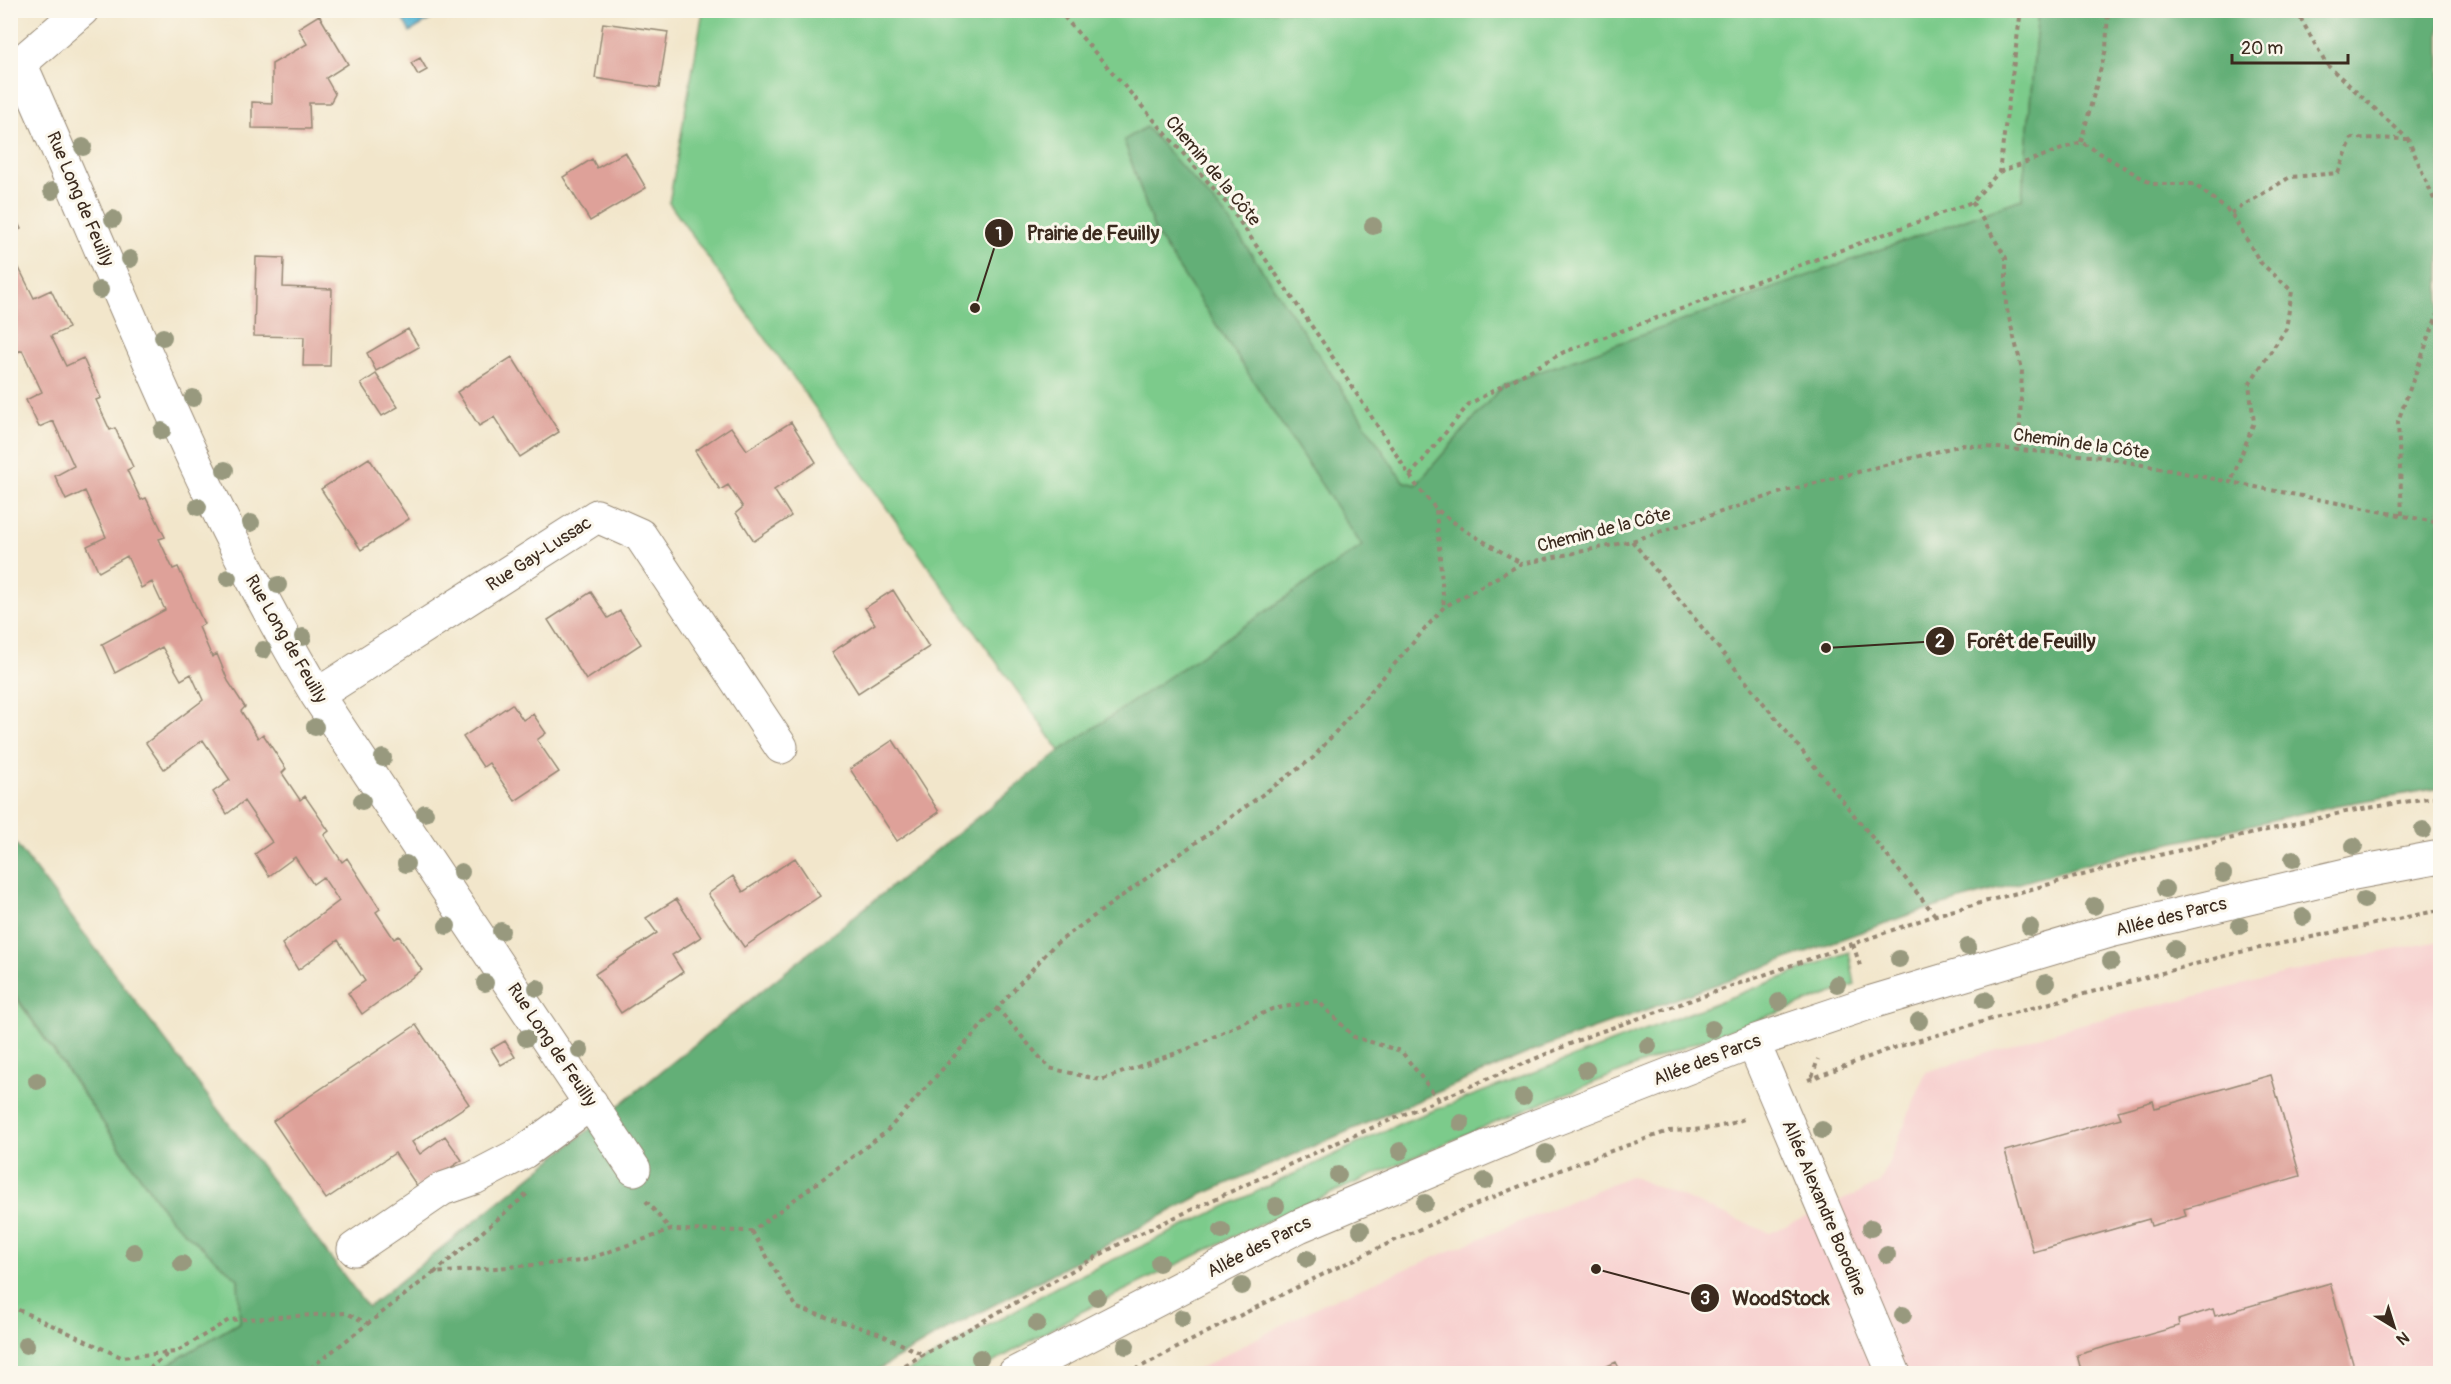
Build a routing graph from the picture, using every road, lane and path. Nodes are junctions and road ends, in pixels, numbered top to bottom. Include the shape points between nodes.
1 (82, 10) edge
2 (1058, 10) edge
3 (2021, 10) edge
4 (2108, 10) edge
5 (2296, 10) edge
6 (15, 67) edge
7 (2409, 139) junction
8 (2081, 142) junction
9 (1999, 172) junction
10 (1972, 202) junction
11 (2231, 213) junction
12 (2440, 213) edge
13 (2440, 307) edge
14 (2019, 448) junction
15 (1410, 476) junction
16 (2231, 482) junction
17 (1436, 509) junction
18 (2402, 515) junction
19 (2440, 523) edge
20 (1632, 541) junction
21 (1521, 564) junction
22 (1444, 608) junction
23 (317, 695) junction
24 (781, 747) dead end
25 (2440, 796) edge
26 (2440, 857) edge
27 (1936, 915) junction
28 (997, 1008) junction
29 (1754, 1042) junction
30 (1439, 1100) junction
31 (591, 1103) junction
32 (634, 1169) dead end
33 (536, 1186) dead end
34 (752, 1231) junction
35 (354, 1249) dead end
36 (434, 1273) junction
37 (10, 1306) edge
38 (368, 1324) junction
39 (170, 1353) junction
40 (922, 1354) junction
41 (142, 1374) edge
42 (303, 1374) edge
43 (889, 1374) edge
44 (1014, 1374) edge
45 (1894, 1374) edge

1 - 6 street
2 - 15 path, Chemin de la Côte via 1229,206
3 - 9 path
4 - 8 path via 2106,49
5 - 7 path via 2326,64
6 - 23 street, Rue Long de Feuilly via 231,542
7 - 11 path via 2352,138 2338,173 2290,177
7 - 12 path
8 - 9 path
8 - 11 path via 2152,184 2194,184
9 - 10 path
10 - 14 path via 2006,258 2006,306 2022,369
10 - 15 path via 1564,352 1469,404
11 - 16 path via 2260,262 2292,291 2286,328 2249,384 2254,422
13 - 18 path via 2398,421
14 - 16 path, Chemin de la Côte via 2102,458
14 - 20 path, Chemin de la Côte via 1962,445 1785,491
15 - 17 path, Chemin de la Côte
16 - 18 path, Chemin de la Côte
17 - 21 path, Chemin de la Côte
17 - 22 path
18 - 19 path, Chemin de la Côte
20 - 21 path, Chemin de la Côte
20 - 27 path
21 - 22 path
22 - 28 path via 1313,758 1054,945
23 - 24 street, Rue Gay-Lussac via 597,516 640,536
23 - 31 street, Rue Long de Feuilly
25 - 27 path via 2345,812 2138,860
26 - 29 street, Allée des Parcs via 2354,873 2110,931 1872,1002
27 - 30 path via 1591,1035
28 - 30 path via 1049,1068 1101,1080 1190,1048 1272,1009 1318,1001 1354,1037 1401,1051
28 - 34 path via 886,1132
29 - 44 street, Allée des Parcs via 1527,1130 1299,1226
29 - 45 street, Allée Alexandre Borodine
30 - 40 path via 1128,1239
31 - 32 street, Rue Long de Feuilly
31 - 35 street via 524,1152 474,1178 442,1189
33 - 36 path
34 - 36 path via 671,1230 582,1261
34 - 40 path via 797,1308 878,1333
36 - 38 path
37 - 39 path via 120,1357
38 - 39 path via 346,1313 229,1320
38 - 42 path
39 - 41 path
40 - 43 path

